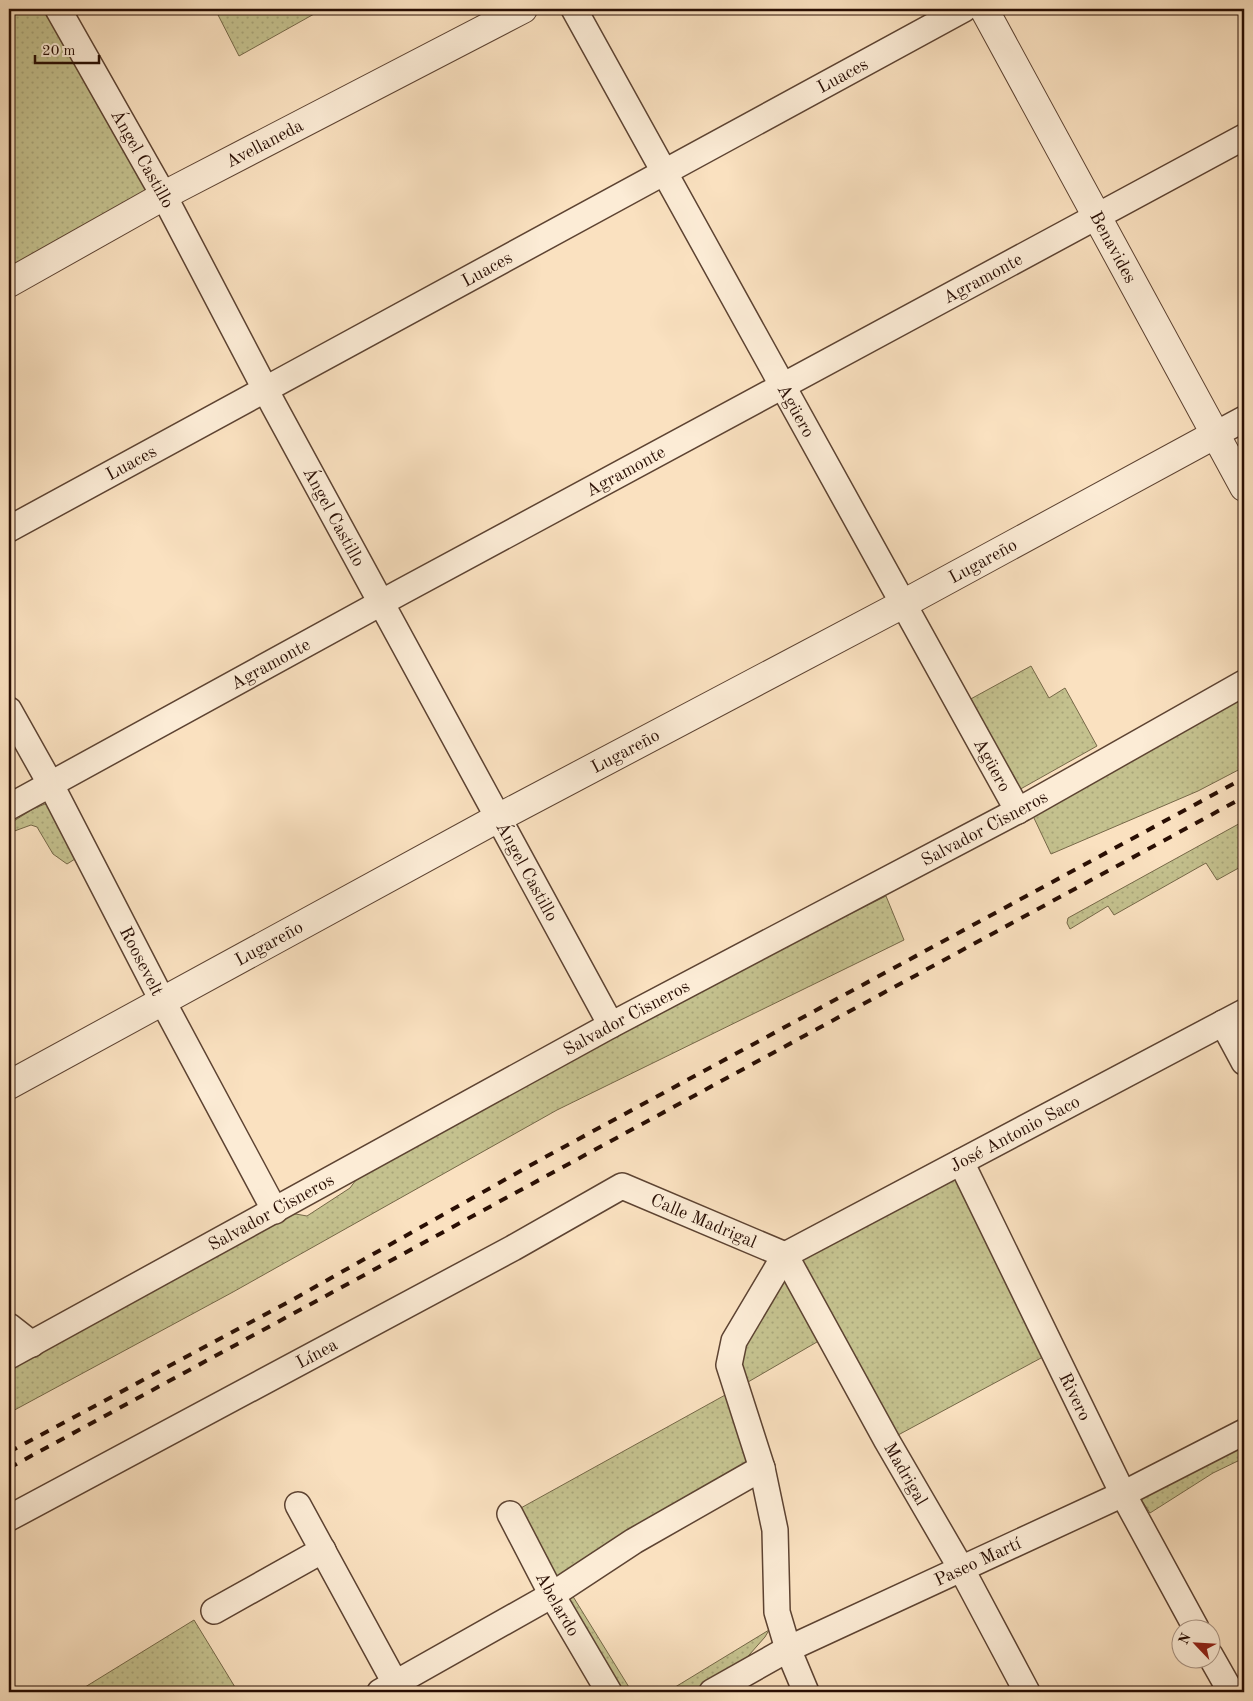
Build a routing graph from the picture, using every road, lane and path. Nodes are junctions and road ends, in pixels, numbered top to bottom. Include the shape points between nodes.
1 (58, 9) edge
2 (523, 9) edge
3 (574, 9) edge
4 (964, 9) edge
5 (984, 9) edge
6 (1244, 138) edge
7 (664, 173) junction
8 (164, 196) junction
9 (1097, 216) junction
10 (9, 283) edge
11 (783, 386) junction
12 (266, 389) junction
13 (1244, 419) edge
14 (1216, 434) junction
15 (1244, 487) edge
16 (9, 529) edge
17 (382, 603) junction
18 (903, 604) junction
19 (1244, 683) edge
20 (9, 710) edge
21 (50, 785) junction
22 (9, 807) edge
23 (1018, 811) junction
24 (498, 818) junction
25 (163, 1002) junction
26 (1234, 1018) edge
27 (611, 1024) junction
28 (1244, 1062) edge
29 (9, 1085) edge
30 (961, 1162) junction
31 (622, 1186) joint
32 (275, 1210) junction
33 (785, 1255) junction
34 (9, 1326) edge
35 (32, 1344) junction
36 (9, 1356) edge
37 (1244, 1432) edge
38 (762, 1468) junction
39 (1123, 1494) junction
40 (298, 1505) dead end
41 (510, 1514) dead end
42 (9, 1518) edge
43 (322, 1550) junction
44 (962, 1570) junction
45 (552, 1595) junction
46 (214, 1611) dead end
47 (1191, 1618) edge
48 (788, 1650) junction
49 (1217, 1668) edge
50 (392, 1689) edge
51 (610, 1692) edge
52 (712, 1692) edge
53 (806, 1692) edge
54 (1027, 1692) edge
55 (1231, 1692) edge

1 - 8 street, Ángel Castillo
2 - 8 street, Avellaneda
3 - 7 street, Agüero
4 - 7 street, Luaces
5 - 9 street, Benavides
6 - 9 street, Agramonte
7 - 11 street, Agüero
7 - 12 street, Luaces
8 - 10 street, Avellaneda
8 - 12 street, Ángel Castillo
9 - 11 street, Agramonte
9 - 14 street, Benavides
11 - 17 street, Agramonte
11 - 18 street, Agüero
12 - 16 street, Luaces
12 - 17 street, Ángel Castillo
13 - 14 street, Lugareño
14 - 15 street, Benavides
14 - 18 street, Lugareño
17 - 21 street, Agramonte
17 - 24 street, Ángel Castillo
18 - 23 street, Agüero
18 - 24 street, Lugareño
19 - 23 street, Salvador Cisneros
20 - 21 street, Roosevelt
21 - 22 street, Agramonte
21 - 25 street, Roosevelt
23 - 27 street, Salvador Cisneros
24 - 25 street, Lugareño
24 - 27 street, Ángel Castillo
25 - 29 street, Lugareño
25 - 32 street, Roosevelt
26 - 28 street
26 - 30 street, José Antonio Saco
27 - 32 street, Salvador Cisneros
30 - 33 street, José Antonio Saco
30 - 39 street, Rivero
31 - 33 street, Calle Madrigal
31 - 42 street, Línea via 513,1248
32 - 35 street, Salvador Cisneros
33 - 38 street via 734,1341 729,1365
33 - 44 street, Madrigal
34 - 35 street
35 - 36 street, Salvador Cisneros
37 - 39 street, Paseo Martí
38 - 45 street via 634,1541
38 - 48 street via 775,1530 777,1612
39 - 44 street, Paseo Martí
39 - 47 street, Rivero
40 - 43 street
41 - 45 street, Abelardo
43 - 46 street
43 - 50 street
44 - 48 street, Paseo Martí
44 - 54 street, Madrigal
45 - 50 street
45 - 51 street, Abelardo
48 - 52 street, Paseo Martí
48 - 53 street
49 - 55 street

